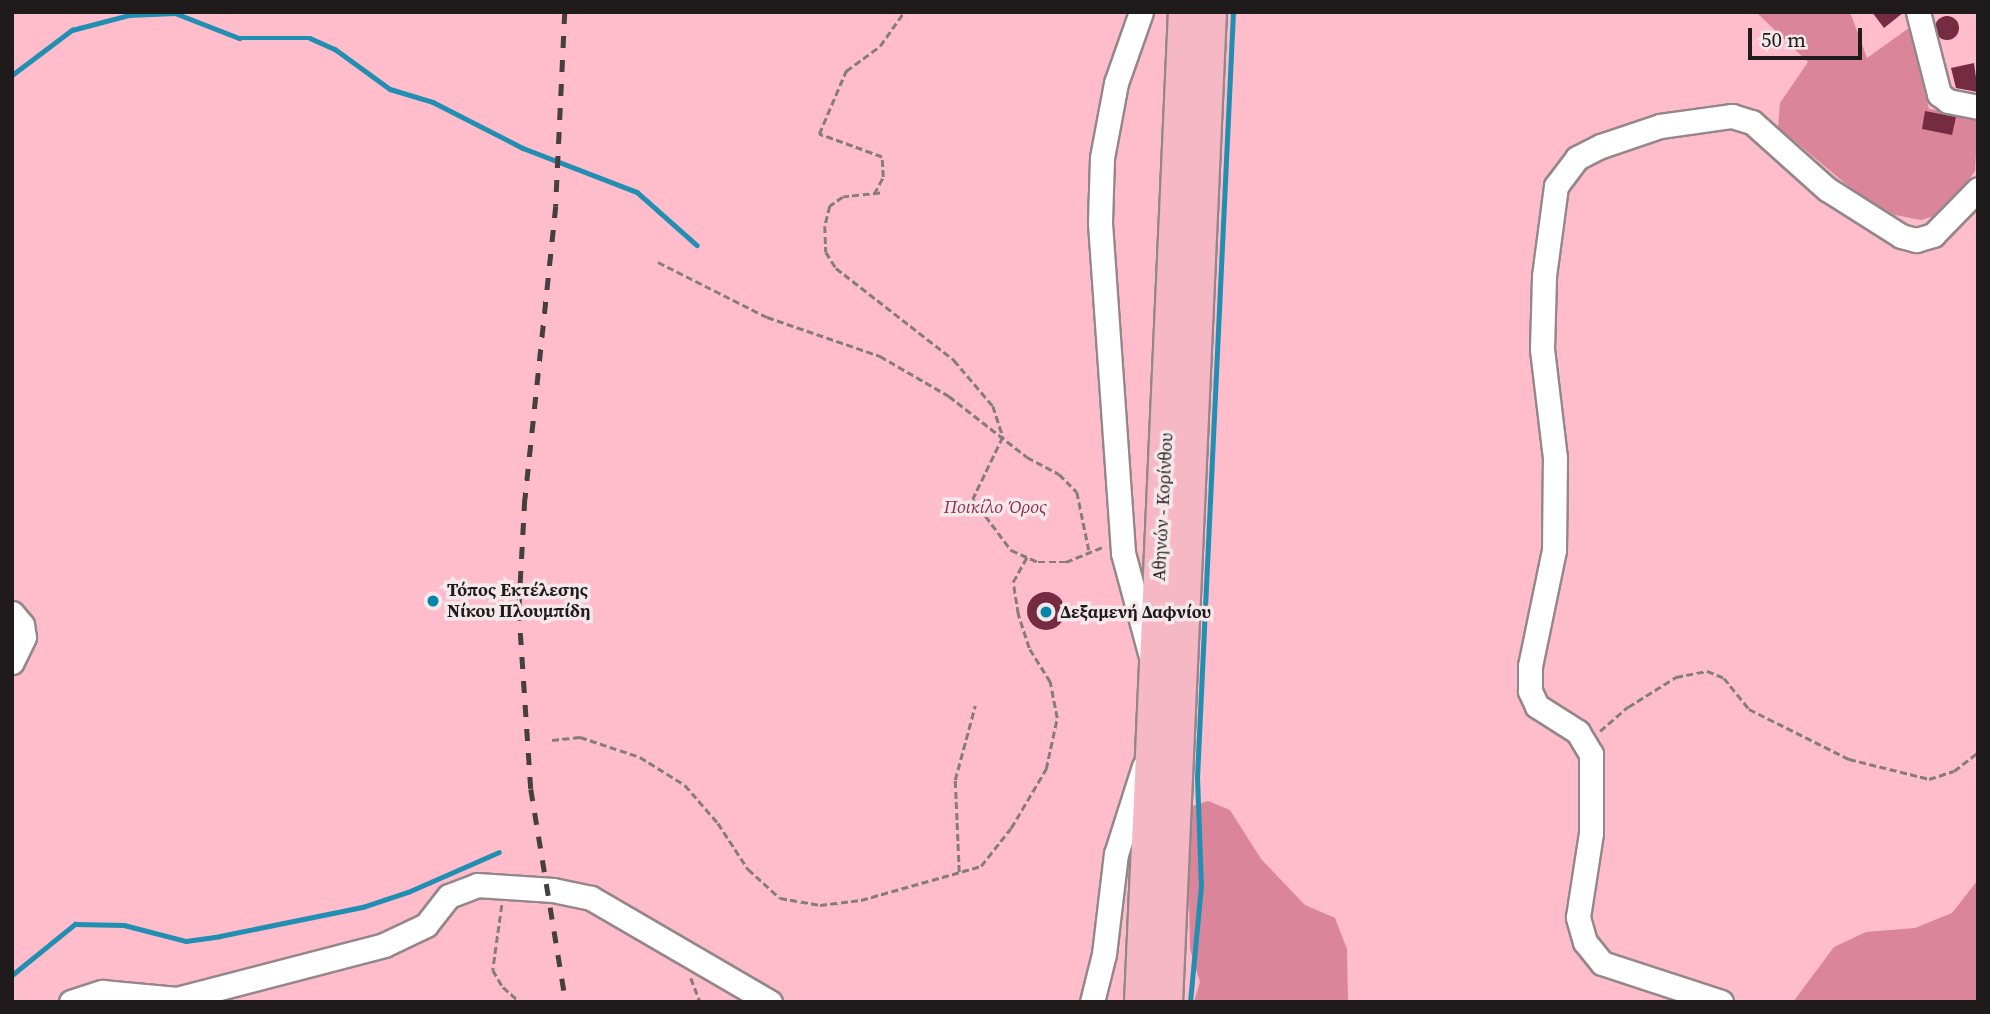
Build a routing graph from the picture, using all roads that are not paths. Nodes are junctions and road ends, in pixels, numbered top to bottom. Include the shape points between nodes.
1 (1140, 12) edge
2 (1185, 12) edge
3 (1209, 12) edge
4 (1918, 12) edge
5 (1978, 107) edge
6 (1978, 189) edge
7 (12, 613) edge
8 (12, 662) edge
9 (1156, 668) junction
10 (1152, 744) junction
11 (71, 1002) edge
12 (770, 1002) edge
13 (1092, 1002) edge
14 (1141, 1002) edge
15 (1165, 1002) edge
16 (1721, 1002) edge

1 - 9 street via 1116,83 1101,191 1123,546 1142,632
2 - 9 highway, Αθηνών - Κορίνθου
3 - 15 highway, Αθηνών - Κορίνθου
4 - 5 street via 1939,94 1948,101
6 - 16 street via 1933,235 1916,240 1901,236 1827,189 1756,125 1732,116 1660,126 1577,158 1560,177 1553,198 1542,349 1555,458 1554,550 1530,682 1537,706 1574,728 1587,742 1592,767 1591,833 1578,917 1585,942 1602,963
7 - 8 street via 22,625 24,637
9 - 10 highway, Αθηνών - Κορίνθου
10 - 13 street via 1116,854 1104,954
10 - 14 highway, Αθηνών - Κορίνθου
11 - 12 street via 102,992 177,999 336,958 414,933 465,887 591,898

